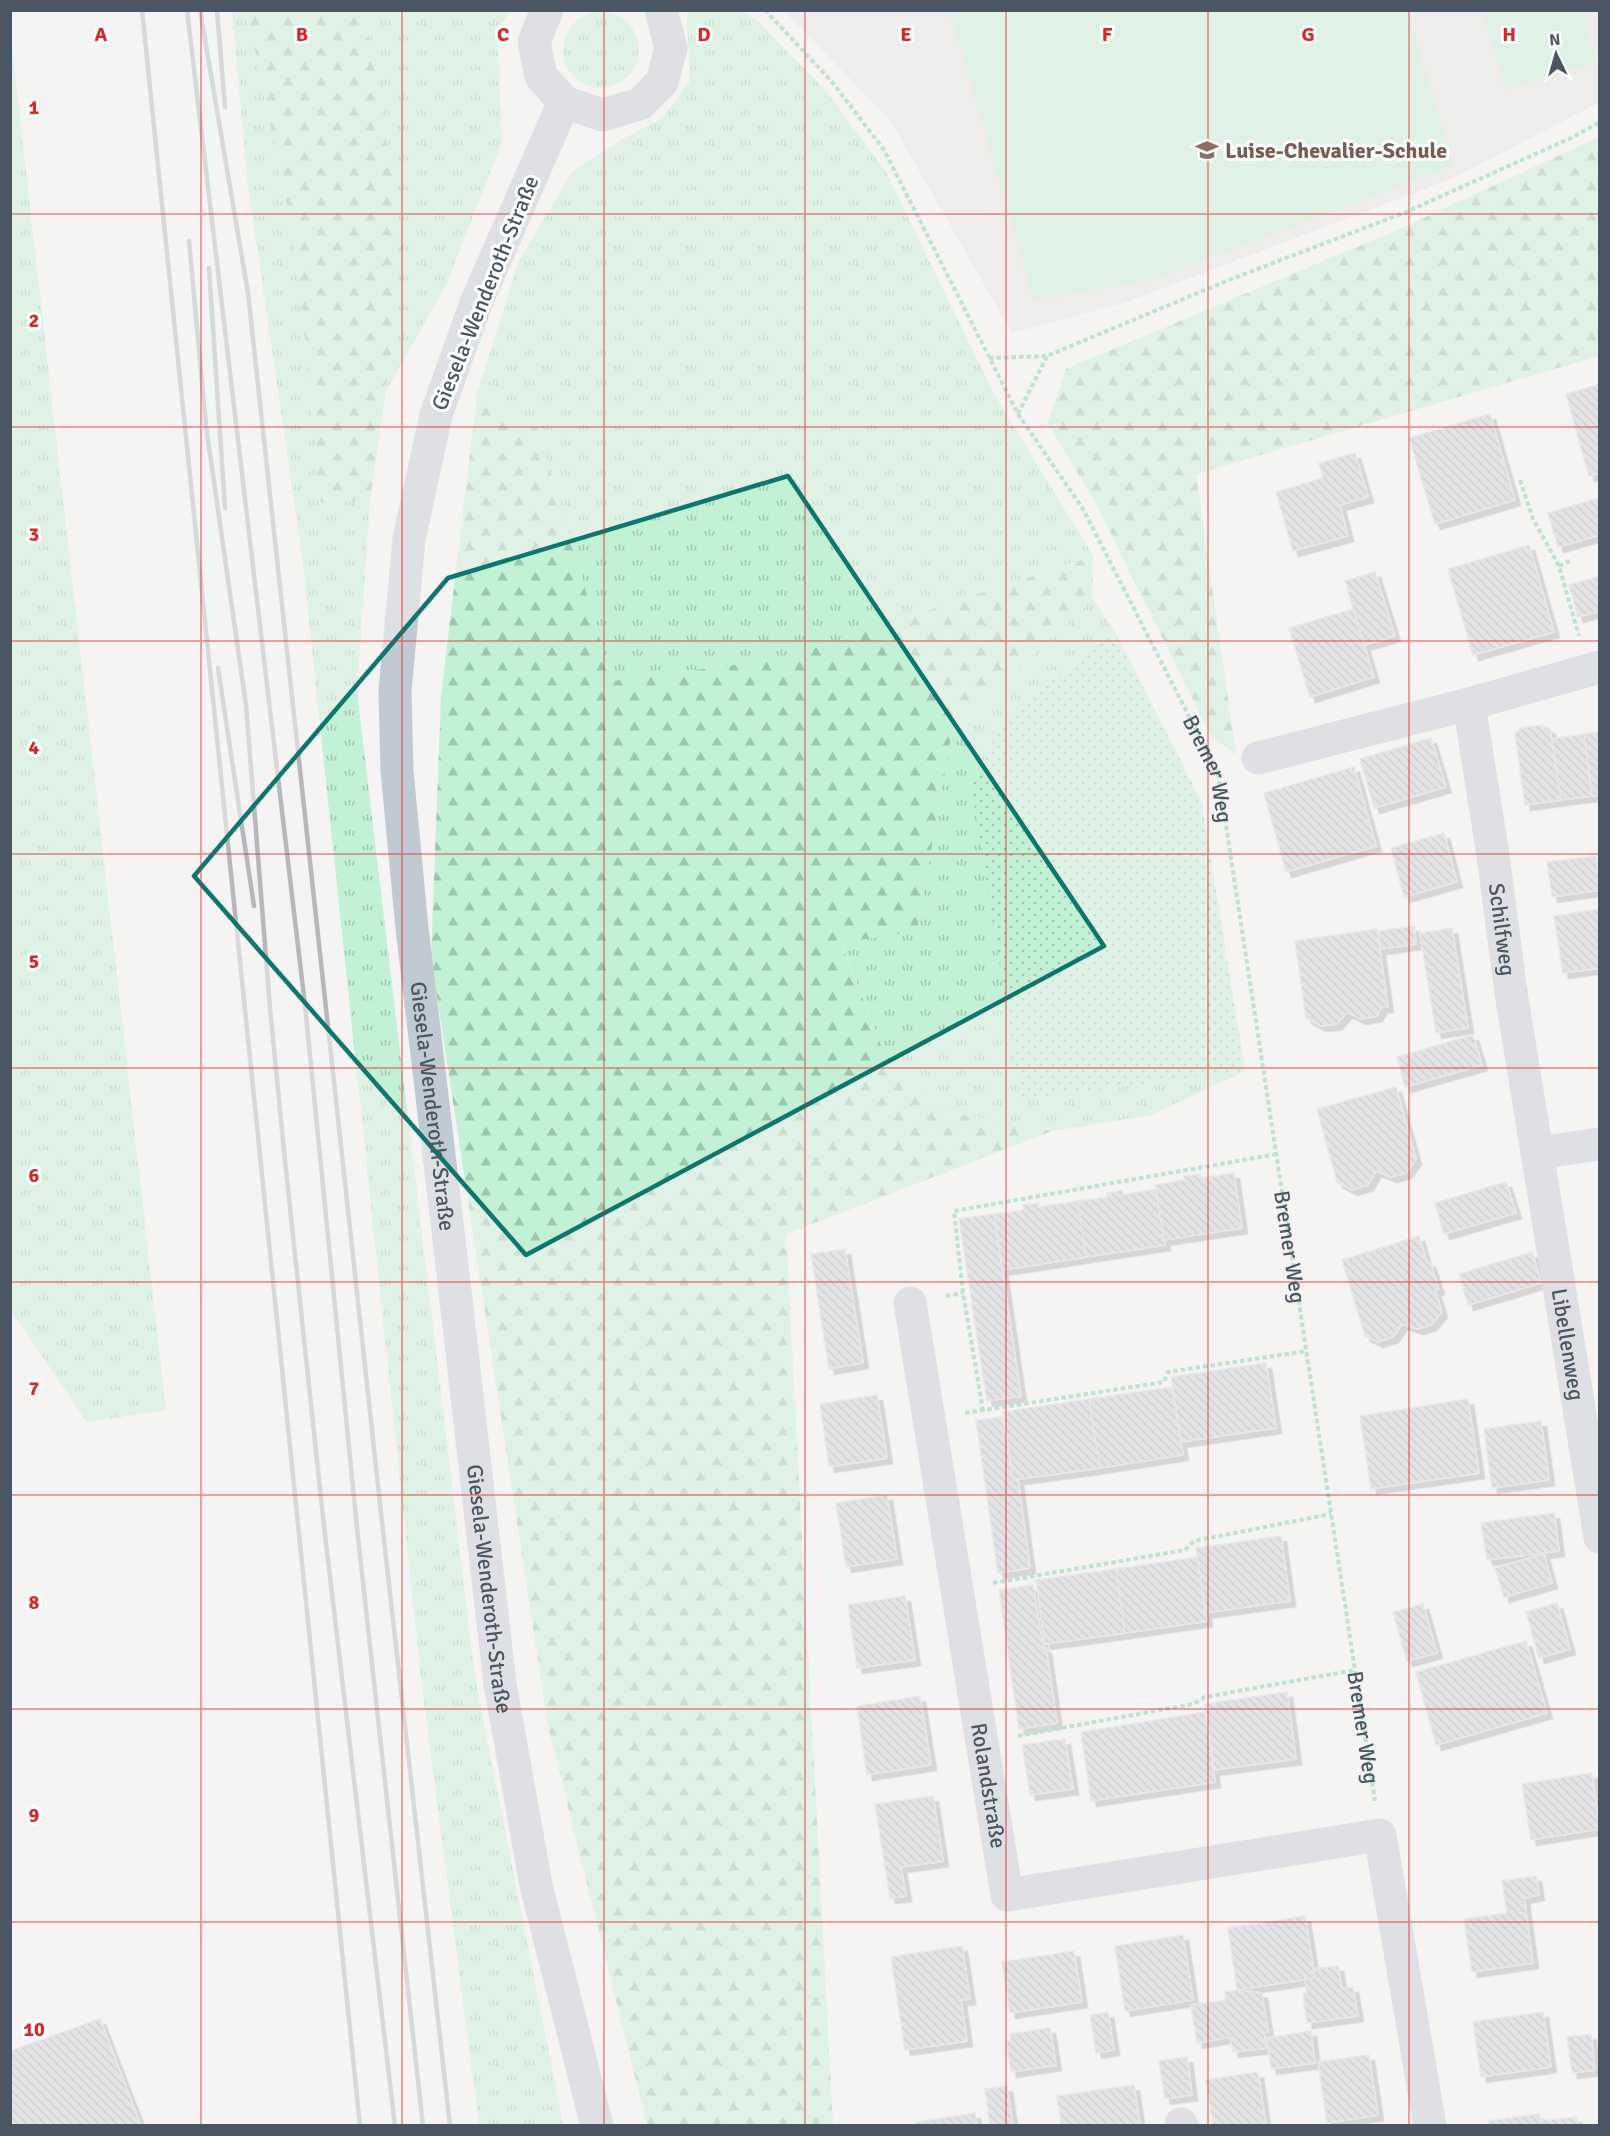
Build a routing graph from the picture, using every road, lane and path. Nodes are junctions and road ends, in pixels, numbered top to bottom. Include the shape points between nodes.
1 (547, 10) edge
2 (765, 10) edge
3 (661, 11) edge
4 (564, 102) junction
5 (1599, 122) edge
6 (1047, 356) junction
7 (989, 358) junction
8 (1018, 414) junction
9 (1520, 480) dead end
10 (1572, 560) dead end
11 (1559, 566) junction
12 (1594, 669) edge
13 (1469, 704) junction
14 (1258, 758) dead end
15 (1599, 1144) edge
16 (1537, 1153) junction
17 (1277, 1154) junction
18 (910, 1303) dead end
19 (1307, 1351) junction
20 (983, 1411) junction
21 (929, 1419) junction
22 (1331, 1514) junction
23 (1599, 1536) edge
24 (957, 1589) junction
25 (1355, 1670) junction
26 (982, 1742) junction
27 (1380, 1835) junction
28 (597, 2126) edge
29 (1430, 2126) edge

1 - 4 street via 534,42 541,76
2 - 7 path, Bremer Weg via 832,83 884,150
3 - 4 street via 671,48 662,82 640,104 602,115
4 - 28 street, Giesela-Wenderoth-Straße via 476,303 435,416 409,539 395,691 397,771 412,928 500,1684 536,1885
5 - 6 path via 1406,212
6 - 7 path
6 - 8 path
7 - 8 path, Bremer Weg
8 - 17 path, Bremer Weg via 1083,509 1218,773
9 - 11 path via 1533,519
10 - 11 path
11 - 12 path
12 - 13 street
13 - 14 street
13 - 16 street, Schilfweg
15 - 16 street
16 - 23 street, Libellenweg
17 - 19 path, Bremer Weg
17 - 20 path via 954,1212
18 - 21 street, Rolandstraße
19 - 20 path via 1168,1372 1164,1382
19 - 22 path, Bremer Weg
20 - 21 path
21 - 24 street, Rolandstraße
22 - 24 path via 1194,1541 1185,1550
22 - 25 path, Bremer Weg
24 - 26 street, Rolandstraße
25 - 26 path
25 - 27 path, Bremer Weg
26 - 27 street, Rolandstraße via 1007,1895
27 - 29 street

